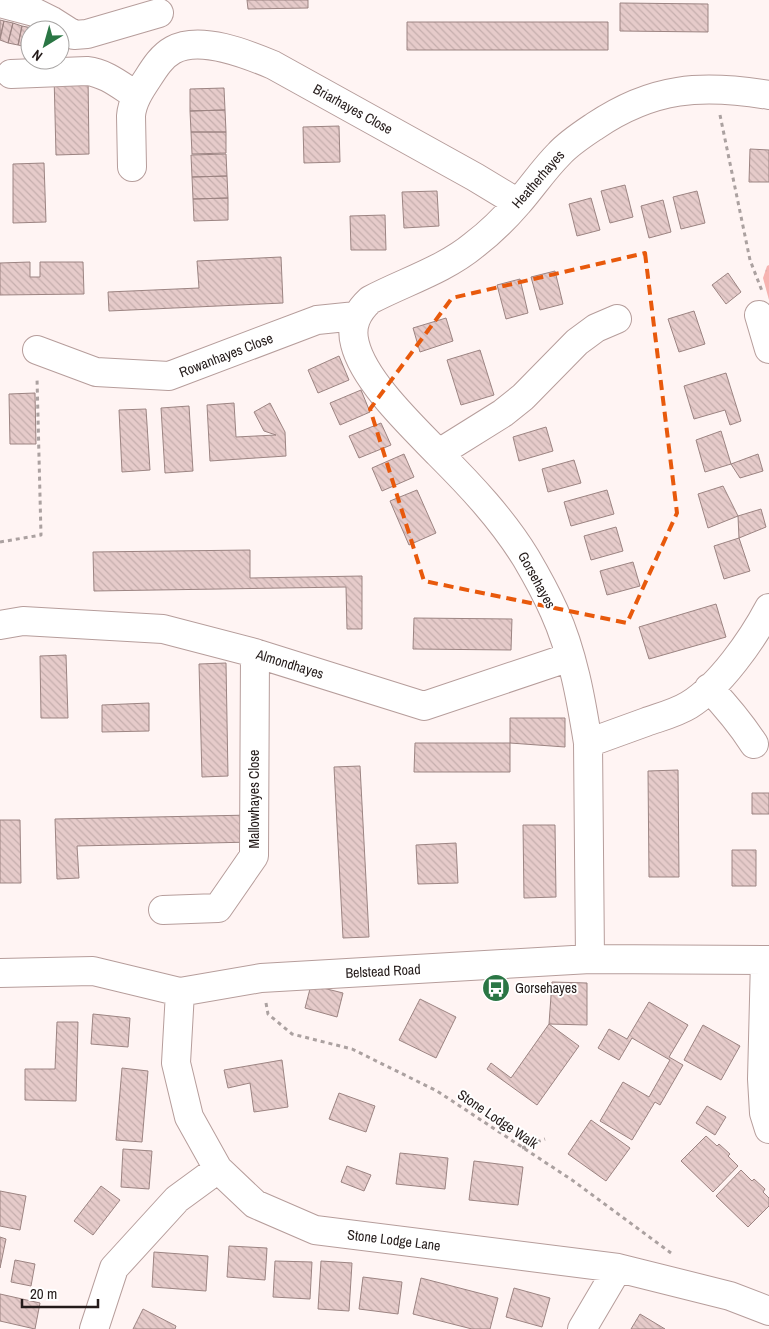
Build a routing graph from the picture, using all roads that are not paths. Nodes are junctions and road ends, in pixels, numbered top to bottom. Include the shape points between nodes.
1 (0, 4) edge
2 (156, 6) edge
3 (178, 48) junction
4 (11, 74) dead end
5 (769, 95) edge
6 (137, 96) junction
7 (132, 167) dead end
8 (518, 204) junction
9 (759, 315) road end
10 (356, 316) junction
11 (617, 319) dead end
12 (769, 349) edge
13 (37, 350) road end
14 (439, 453) junction
15 (769, 608) edge
16 (0, 625) edge
17 (254, 653) junction
18 (570, 657) junction
19 (709, 688) junction
20 (588, 743) junction
21 (754, 744) dead end
22 (163, 910) dead end
23 (590, 960) junction
24 (767, 960) edge
25 (0, 973) edge
26 (180, 992) junction
27 (769, 1129) edge
28 (218, 1169) junction
29 (618, 1268) junction
30 (769, 1311) edge
31 (94, 1329) edge
32 (582, 1329) edge

1 - 2 street via 34,12 74,35 87,34
2 - 3 street
3 - 6 street via 166,54 156,65
3 - 8 street, Briarhayes Close via 214,46 273,65 476,177
4 - 6 street via 97,72
5 - 8 street, Heatherhayes via 724,89 678,91 643,100 606,118 560,152
6 - 7 street via 131,116
8 - 10 street, Heatherhayes via 488,234 458,257 370,300
9 - 12 street
10 - 13 street, Rowanhayes Close via 317,320 169,376 96,372
10 - 14 street, Gorsehayes via 354,342 366,368 392,404
11 - 14 street via 596,328 577,342 510,408
14 - 18 street, Gorsehayes via 512,536 555,612
15 - 19 street via 738,657
16 - 17 street, Almondhayes via 24,621 163,629
17 - 18 street, Almondhayes via 424,706
17 - 22 street, Mallowhayes Close via 254,856 218,908
18 - 20 street, Gorsehayes
19 - 20 street via 679,710
19 - 21 street via 727,706
20 - 23 street, Gorsehayes
23 - 24 street, Belstead Road
23 - 26 street, Belstead Road via 261,978
24 - 27 street via 762,1079 764,1113
25 - 26 street, Belstead Road via 93,971
26 - 28 street, Stone Lodge Lane via 176,1063 189,1117
28 - 29 street, Stone Lodge Lane via 255,1204 315,1230
28 - 31 street via 176,1199 114,1268
29 - 30 street, Stone Lodge Lane via 730,1296
29 - 32 street

